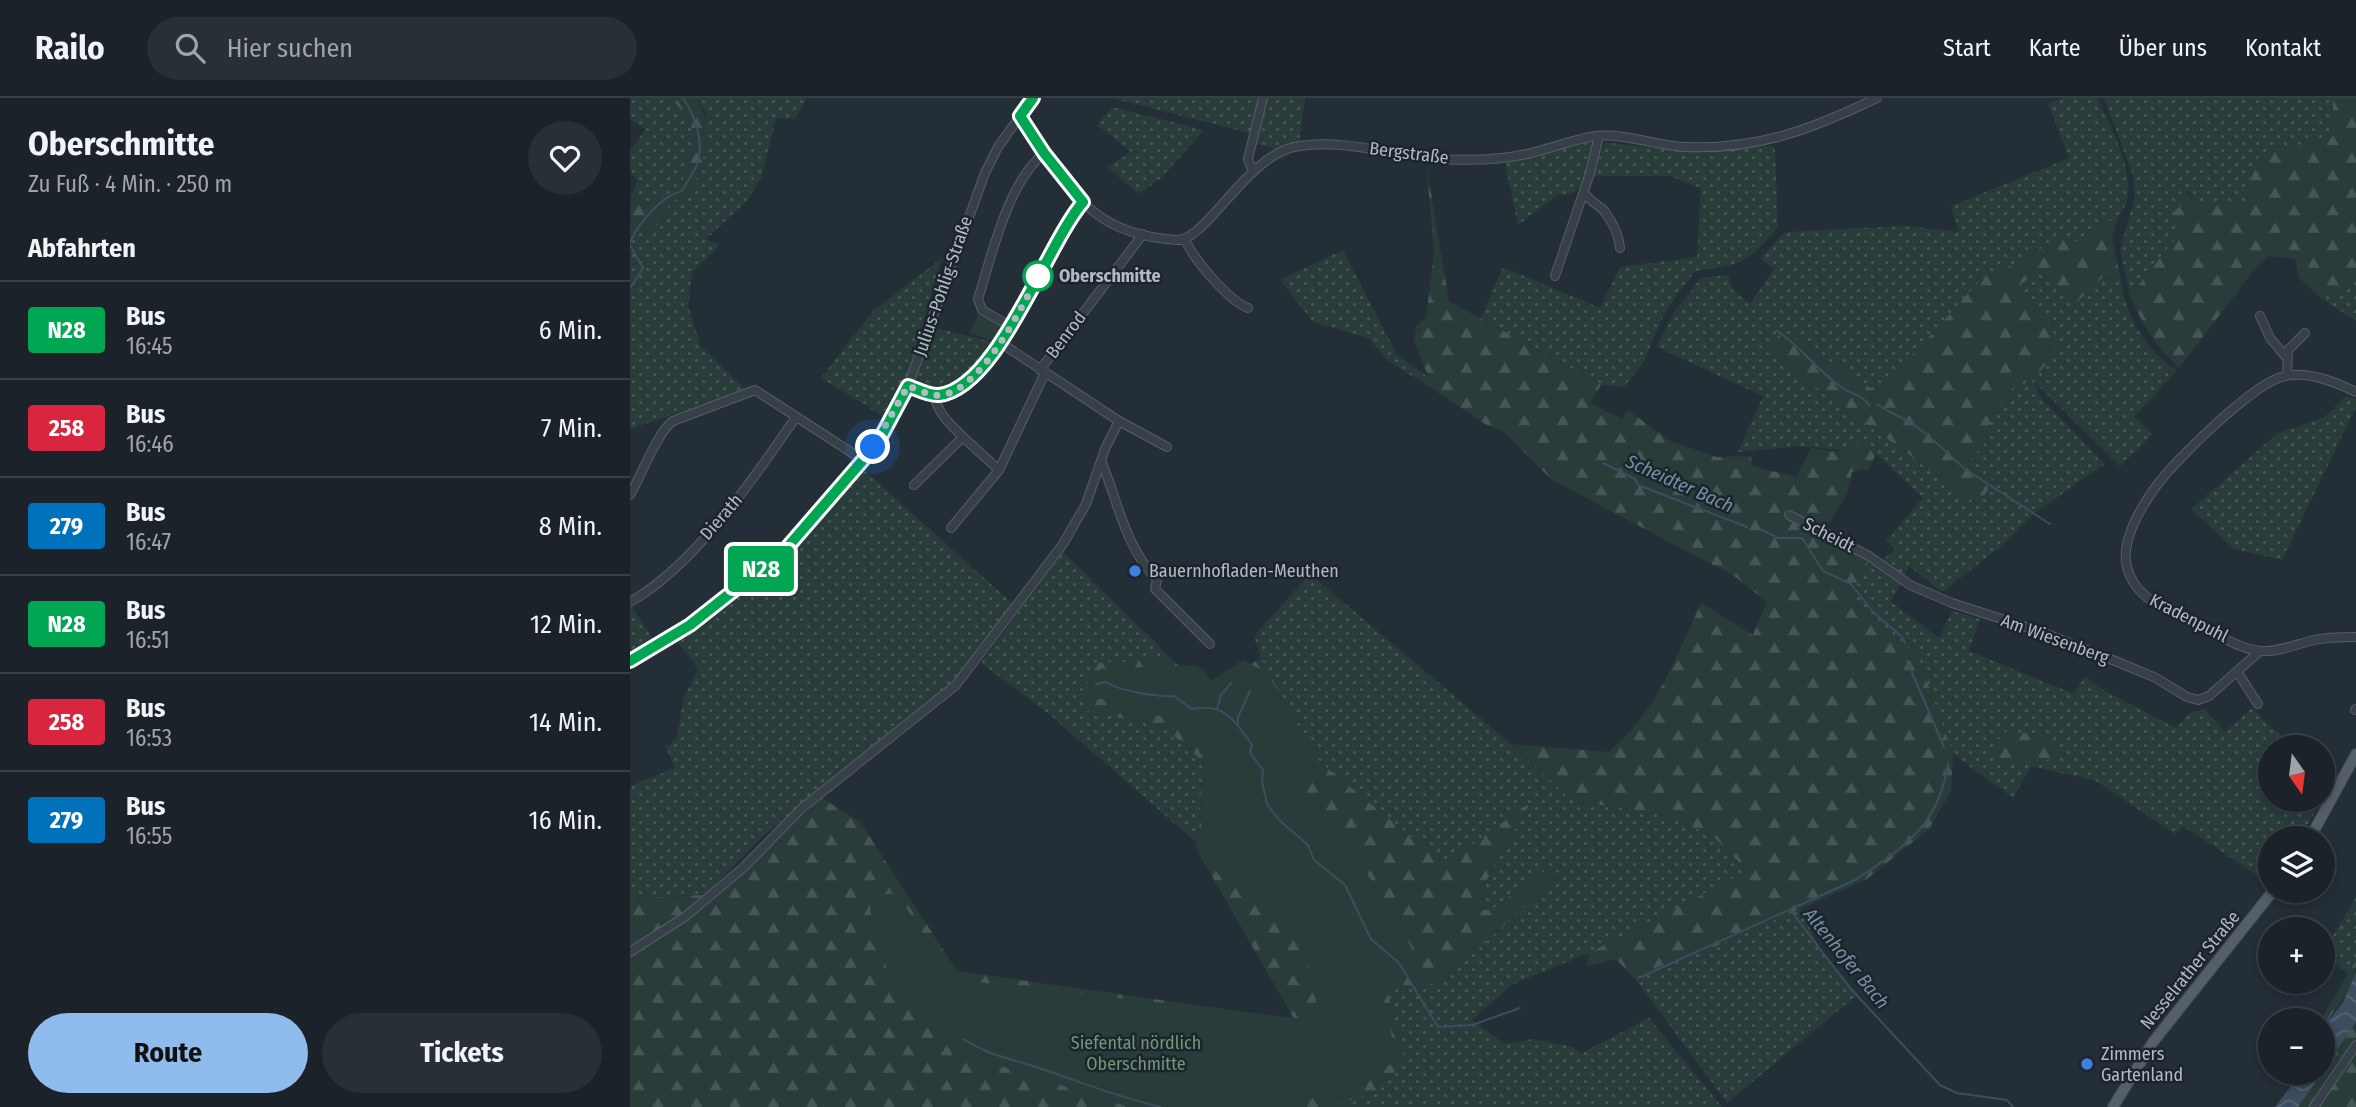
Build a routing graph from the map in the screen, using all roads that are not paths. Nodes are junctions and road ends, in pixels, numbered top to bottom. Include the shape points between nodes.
1 (1033, 98) edge
2 (1263, 98) edge
3 (1877, 98) edge
4 (1020, 116) junction
5 (1599, 136) junction
6 (1044, 153) junction
7 (1252, 169) junction
8 (1584, 192) junction
9 (1083, 202) junction
10 (1143, 234) junction
11 (1185, 239) junction
12 (1620, 248) dead end
13 (1555, 276) dead end
14 (1248, 308) dead end
15 (2260, 316) dead end
16 (1010, 326) junction
17 (2305, 333) dead end
18 (1001, 343) junction
19 (2286, 357) junction
20 (1042, 372) junction
21 (2287, 375) junction
22 (908, 386) junction
23 (2356, 392) edge
24 (934, 395) junction
25 (796, 417) junction
26 (1119, 421) junction
27 (963, 437) junction
28 (1167, 447) dead end
29 (863, 460) junction
30 (1102, 463) junction
31 (999, 470) junction
32 (914, 485) dead end
33 (630, 495) edge
34 (1789, 515) dead end
35 (951, 528) dead end
36 (1869, 556) joint
37 (630, 602) edge
38 (2356, 637) edge
39 (1210, 644) dead end
40 (2260, 651) junction
41 (630, 661) edge
42 (2238, 673) junction
43 (2258, 704) dead end
44 (2356, 754) edge
45 (2317, 826) edge
46 (2263, 903) edge
47 (630, 952) edge
48 (2356, 1045) edge
49 (2113, 1107) edge
50 (2314, 1107) edge

1 - 4 street, Julius-Pohlig-Straße
2 - 7 street via 1248,159
3 - 5 street, Bergstraße via 1778,140 1688,148
4 - 6 street
4 - 22 street, Julius-Pohlig-Straße via 985,173
5 - 7 street, Bergstraße via 1522,155 1469,160 1342,145 1298,146 1282,150
5 - 8 street
6 - 9 street
6 - 16 street via 1033,164 1006,214 978,299 982,310
7 - 11 street, Bergstraße via 1201,228
8 - 12 street via 1614,226
8 - 13 street
9 - 10 street via 1111,226
9 - 16 street
10 - 11 street
10 - 20 street, Benrod
11 - 14 street via 1190,251 1234,300
15 - 19 street
16 - 18 street
17 - 19 street
18 - 20 street
18 - 24 street via 973,377 960,387
19 - 21 street
20 - 26 street
20 - 31 street
21 - 23 street via 2324,379
21 - 40 street, Kradenpuhl via 2267,381 2237,404 2160,482 2127,547 2127,567 2152,603
22 - 24 street
22 - 29 street, Julius-Pohlig-Straße
24 - 27 street via 936,406
25 - 29 street
25 - 33 street via 755,390 673,421 663,428
25 - 37 street, Dierath via 714,527 666,575
26 - 28 street
26 - 30 street
27 - 31 street
27 - 32 street
29 - 41 street, Julius-Pohlig-Straße via 785,550 690,625
30 - 39 street via 1128,538 1157,580 1155,589
30 - 47 street via 1063,544 956,685 802,808 744,867 686,916
31 - 35 street
34 - 36 street, Scheidt
36 - 42 street, Am Wiesenberg via 1921,589 2120,663 2187,698 2209,696
38 - 40 street via 2336,636
40 - 42 street, Am Wiesenberg
42 - 43 street
44 - 45 main road
46 - 49 main road, Nesselrather Straße via 2153,1042
48 - 50 street

